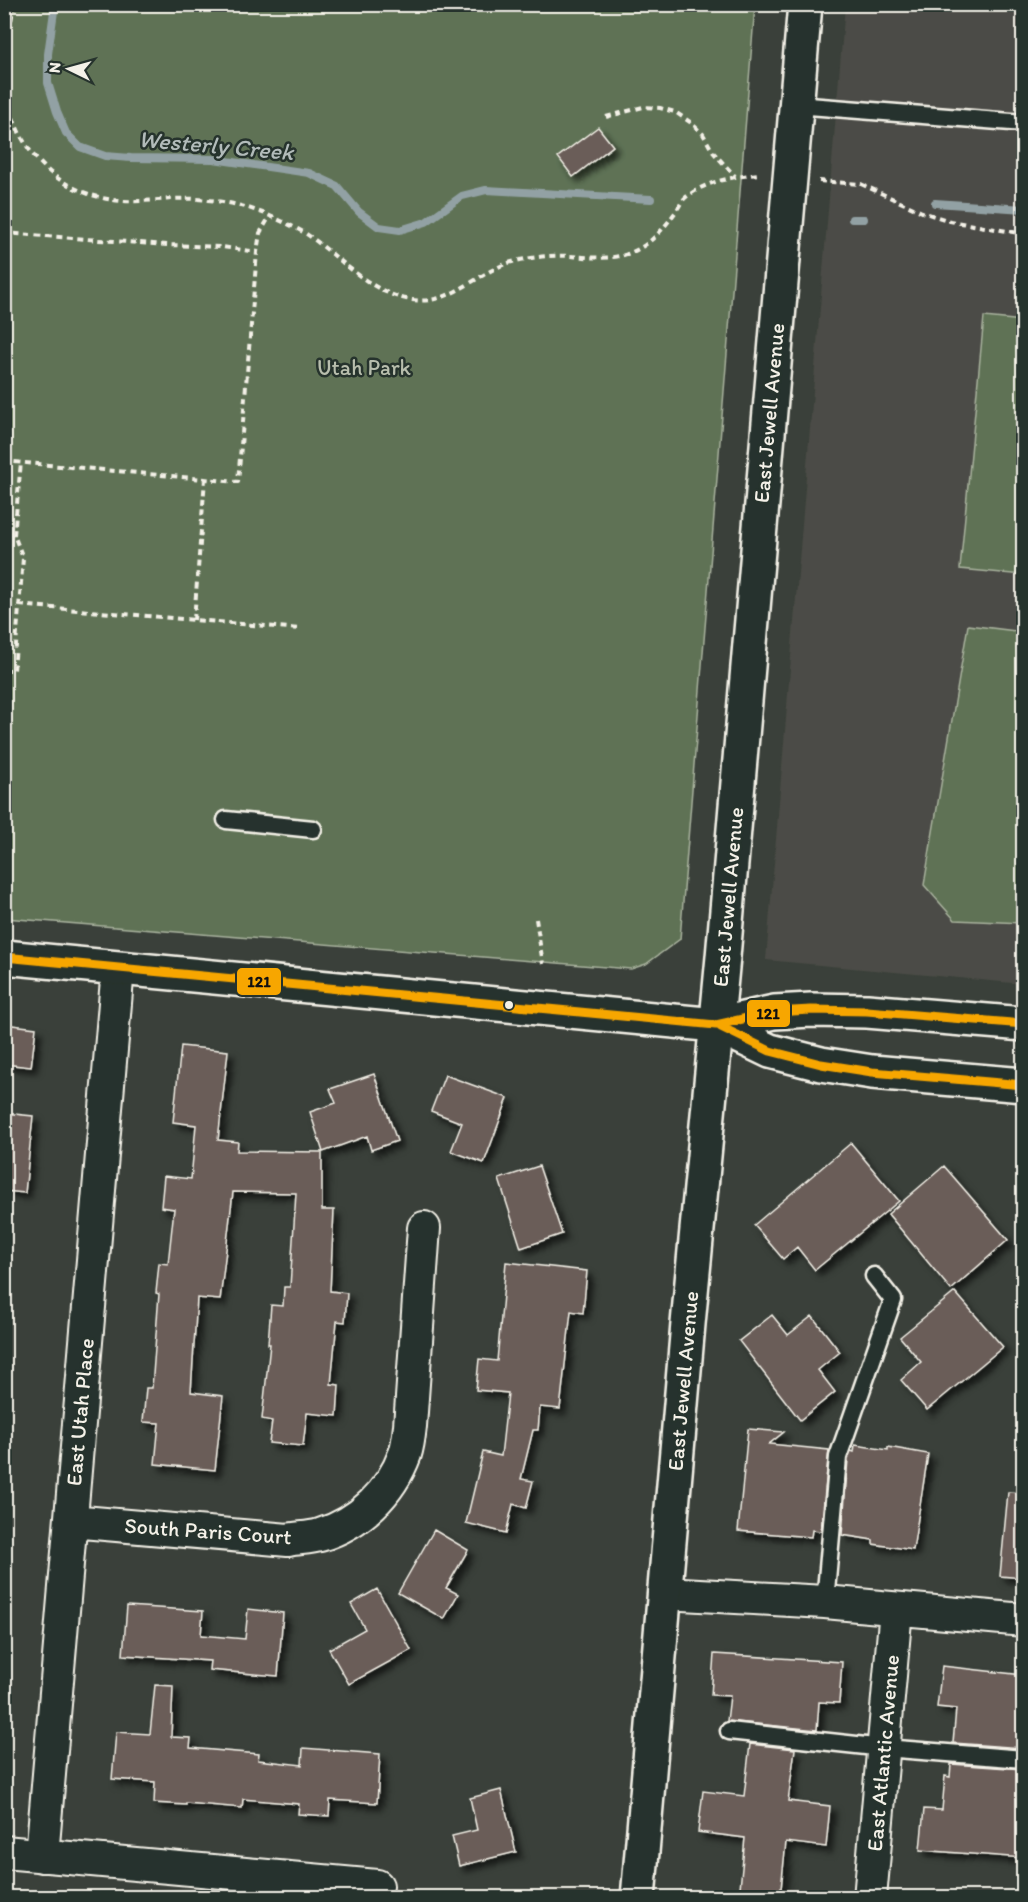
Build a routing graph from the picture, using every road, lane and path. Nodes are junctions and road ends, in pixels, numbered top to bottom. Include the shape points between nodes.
1 (14, 4) edge
2 (804, 4) edge
3 (5, 60) edge
4 (796, 105) junction
5 (606, 117) dead end
6 (1023, 123) edge
7 (758, 174) dead end
8 (735, 176) junction
9 (819, 181) dead end
10 (270, 216) junction
11 (4, 233) edge
12 (1023, 234) edge
13 (257, 252) junction
14 (4, 461) edge
15 (21, 462) junction
16 (205, 479) junction
17 (20, 605) junction
18 (194, 620) junction
19 (300, 629) dead end
20 (4, 670) edge
21 (226, 820) dead end
22 (313, 829) dead end
23 (536, 919) dead end
24 (4, 957) edge
25 (543, 964) dead end
26 (118, 968) junction
27 (1023, 1024) edge
28 (716, 1025) junction
29 (1023, 1085) edge
30 (424, 1228) dead end
31 (874, 1276) dead end
32 (71, 1521) junction
33 (664, 1593) junction
34 (825, 1602) junction
35 (896, 1609) junction
36 (1023, 1620) edge
37 (729, 1731) dead end
38 (884, 1748) junction
39 (1023, 1759) edge
40 (4, 1852) edge
41 (42, 1856) junction
42 (376, 1886) dead end
43 (638, 1898) edge
44 (870, 1898) edge

1 - 3 path
2 - 4 street, East Jewell Avenue
3 - 10 path via 11,114 23,141 39,162 68,185 113,200 195,199 232,203
4 - 6 lane
4 - 28 street, East Jewell Avenue
5 - 8 path via 644,107 675,112 703,134
7 - 8 path
8 - 10 path via 708,184 685,198 653,240 627,254 539,256 509,262 440,298 420,301 396,297 376,286 304,233
9 - 12 path via 861,184 950,221
10 - 13 path via 260,233
11 - 13 path
13 - 16 path via 238,482
14 - 15 path
15 - 16 path
15 - 17 path via 14,535 23,558
16 - 18 path
17 - 18 path
17 - 20 path via 14,670
18 - 19 path
21 - 22 lane
23 - 25 path
24 - 26 street
26 - 28 street
26 - 32 street, East Utah Place
27 - 28 street via 811,1010 774,1012
28 - 29 street via 770,1051 821,1065
28 - 33 street, East Jewell Avenue
30 - 32 street, South Paris Court via 410,1426 405,1452 392,1482 375,1502 350,1522 320,1535 288,1540
31 - 34 lane via 893,1300 838,1457
32 - 41 street, East Utah Place
33 - 34 street
33 - 43 street, East Jewell Avenue
34 - 35 street
35 - 36 street
35 - 38 street, East Atlantic Avenue
37 - 38 lane
38 - 39 lane
38 - 44 street, East Atlantic Avenue
40 - 41 street
41 - 42 street

